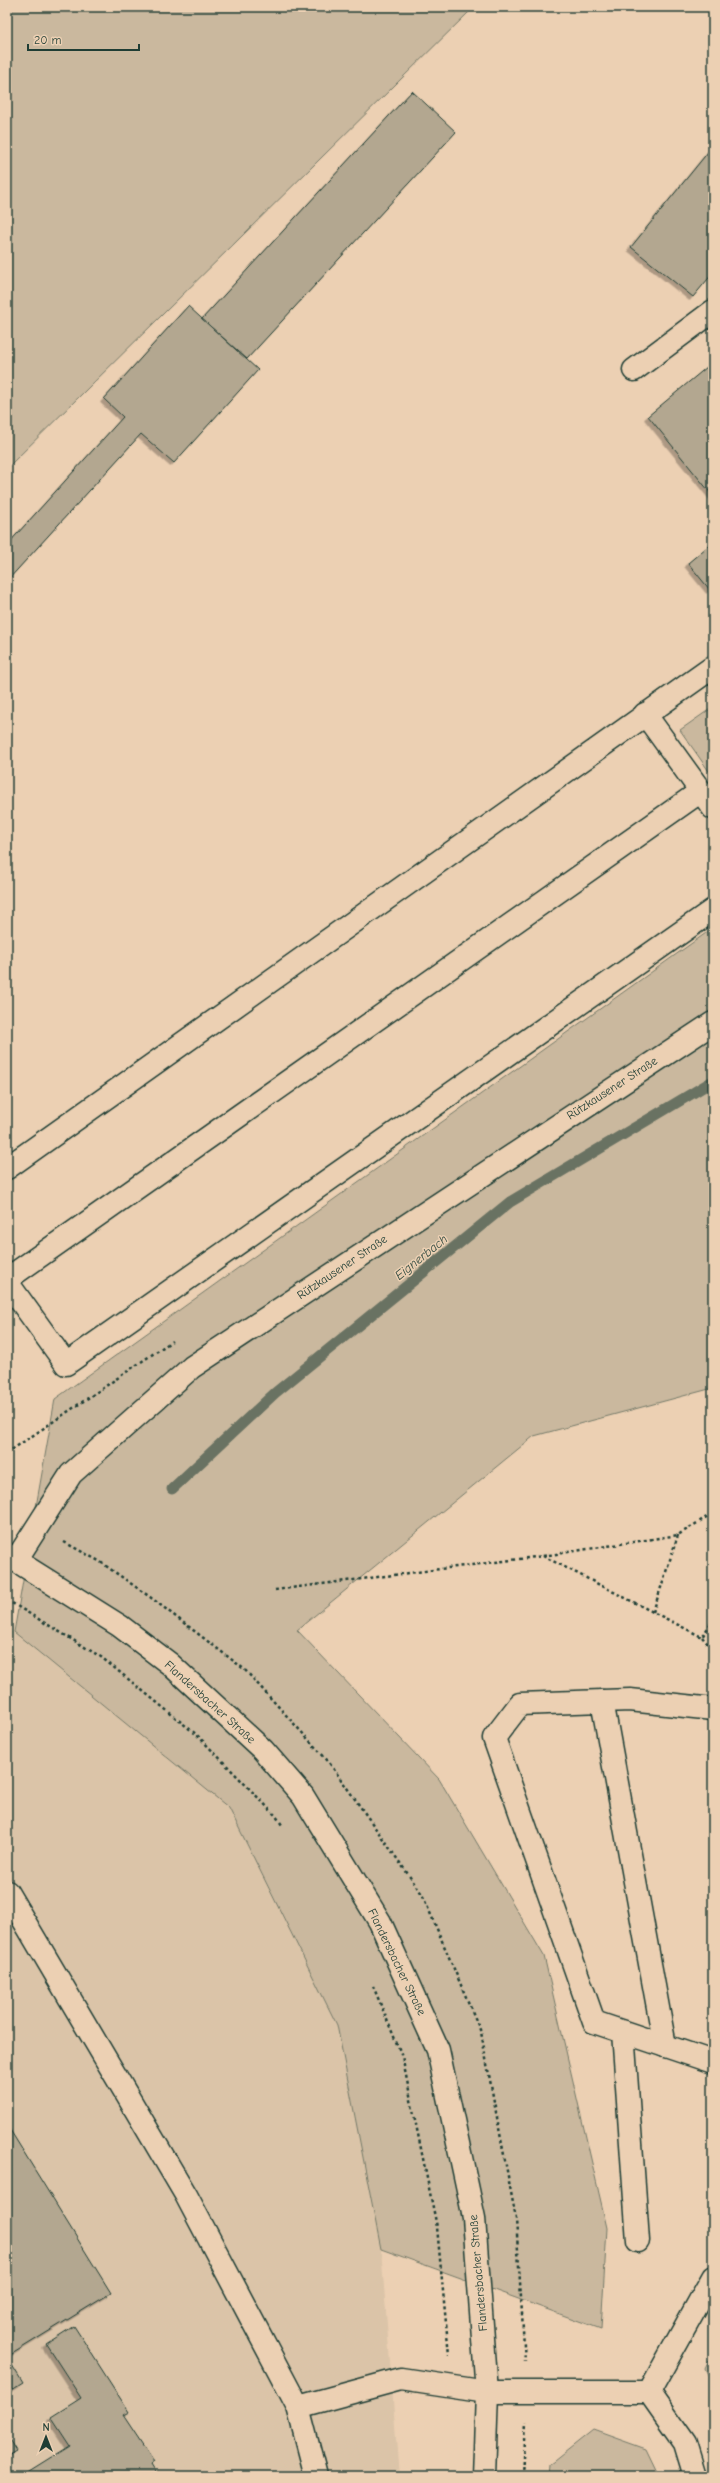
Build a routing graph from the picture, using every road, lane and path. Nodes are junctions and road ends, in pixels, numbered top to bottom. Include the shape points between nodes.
1 (713, 311) edge
2 (634, 370) dead end
3 (713, 667) edge
4 (645, 714) junction
5 (707, 799) edge
6 (713, 910) edge
7 (713, 1023) edge
8 (7, 1168) edge
9 (7, 1279) edge
10 (7, 1282) edge
11 (713, 1513) edge
12 (678, 1535) junction
13 (543, 1556) junction
14 (12, 1558) edge
15 (274, 1590) dead end
16 (7, 1600) edge
17 (653, 1612) junction
18 (713, 1620) edge
19 (702, 1637) junction
20 (713, 1650) edge
21 (602, 1701) junction
22 (713, 1708) edge
23 (285, 1829) dead end
24 (7, 1892) edge
25 (372, 1985) dead end
26 (623, 2032) junction
27 (665, 2046) junction
28 (713, 2062) edge
29 (638, 2241) dead end
30 (713, 2277) edge
31 (452, 2387) junction
32 (487, 2392) junction
33 (649, 2392) junction
34 (528, 2393) junction
35 (298, 2407) junction
36 (316, 2476) edge
37 (484, 2476) edge
38 (523, 2476) edge
39 (695, 2476) edge

1 - 2 street
3 - 4 street
4 - 5 street
4 - 8 street
5 - 9 street
6 - 10 street via 66,1364
7 - 14 street, Rützkausener Straße via 192,1367 71,1474
11 - 12 path
12 - 13 path
12 - 17 path
13 - 15 path
13 - 17 path
14 - 32 street, Flandersbacher Straße via 120,1626 170,1664 263,1750 303,1796 380,1922 438,2050 474,2218
16 - 23 path via 101,1657 197,1735 276,1816
17 - 19 path
18 - 19 path
19 - 20 path
21 - 22 street via 630,1700
21 - 26 street via 520,1704 494,1738 594,2022
21 - 27 street
24 - 35 street via 186,2195
25 - 31 path via 402,2056 437,2227
26 - 27 street
26 - 29 street
27 - 28 street
30 - 33 street
31 - 32 street
31 - 35 street via 401,2379
32 - 34 street
32 - 37 street, Flandersbacher Straße
33 - 34 street
33 - 39 street via 685,2442
34 - 38 path
35 - 36 street

